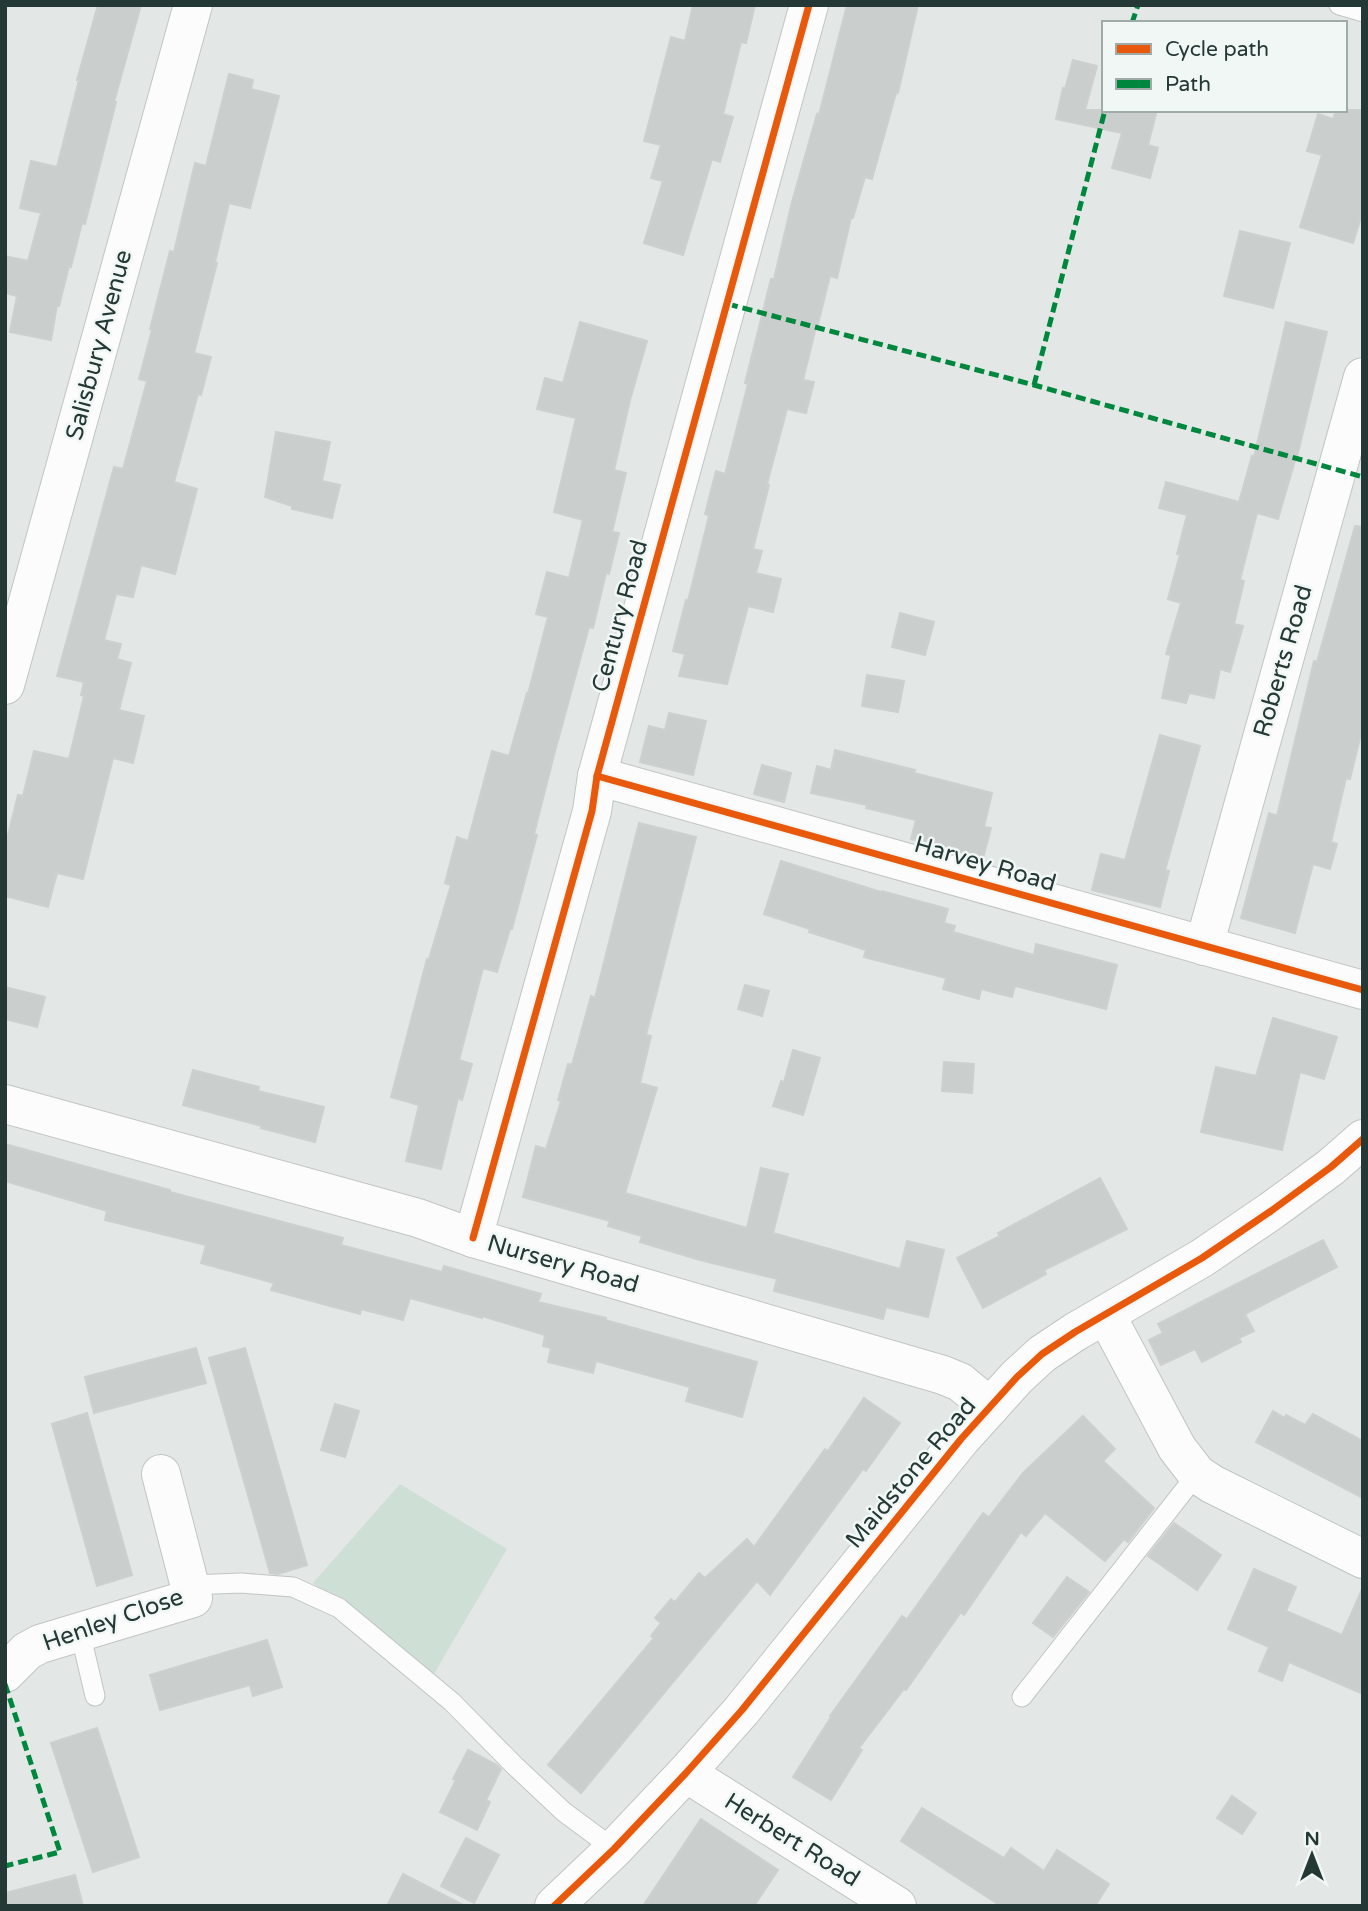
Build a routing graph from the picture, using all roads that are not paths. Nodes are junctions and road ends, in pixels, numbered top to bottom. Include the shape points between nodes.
1 (193, 5) edge
2 (809, 5) edge
3 (1339, 5) edge
4 (1363, 12) edge
5 (1363, 377) edge
6 (5, 685) edge
7 (597, 776) junction
8 (1204, 946) junction
9 (1363, 990) edge
10 (5, 1104) edge
11 (1363, 1139) edge
12 (473, 1238) junction
13 (1107, 1315) junction
14 (990, 1407) junction
15 (161, 1474) dead end
16 (1197, 1474) junction
17 (1363, 1559) edge
18 (190, 1585) junction
19 (80, 1632) junction
20 (5, 1673) edge
21 (95, 1696) dead end
22 (1022, 1697) dead end
23 (686, 1773) junction
24 (614, 1849) junction
25 (554, 1906) edge
26 (897, 1906) edge

1 - 6 street, Salisbury Avenue
2 - 7 street, Century Road
3 - 4 lane
5 - 8 street, Roberts Road
7 - 8 street, Harvey Road
7 - 12 street, Century Road via 592,811
8 - 9 street, Harvey Road
10 - 12 street, Nursery Road via 418,1218
11 - 13 street, Maidstone Road via 1271,1211
12 - 14 street, Nursery Road via 943,1375 960,1382
13 - 14 street, Maidstone Road via 1042,1354
13 - 16 street via 1177,1448
14 - 23 street, Maidstone Road
15 - 18 street, Henley Close
16 - 17 street
16 - 22 lane
18 - 19 street, Henley Close via 193,1598
18 - 24 lane via 293,1587 340,1608 452,1702 564,1812
19 - 20 street, Henley Close via 27,1651
19 - 21 lane
23 - 24 street, Maidstone Road
23 - 26 street, Herbert Road
24 - 25 street, Maidstone Road

